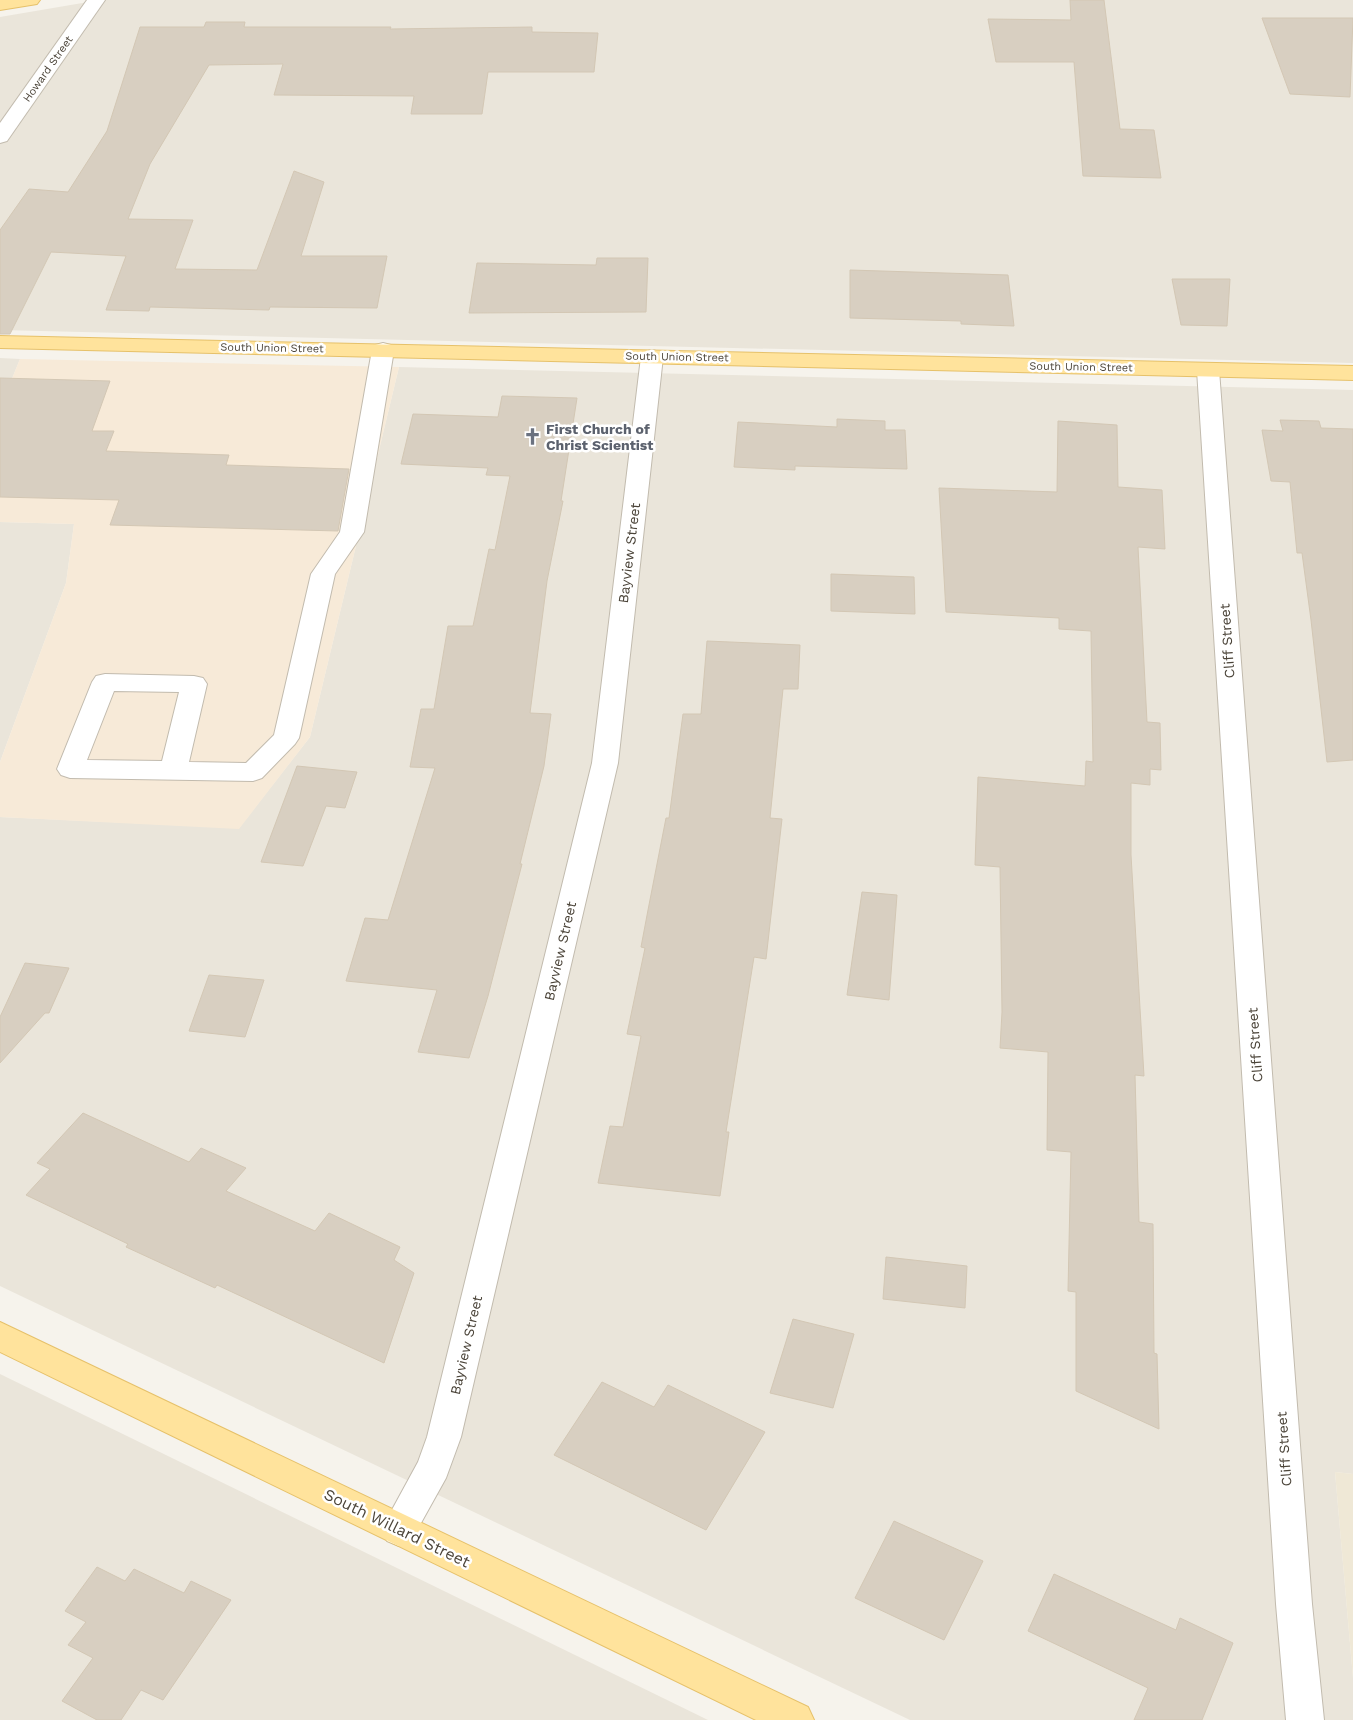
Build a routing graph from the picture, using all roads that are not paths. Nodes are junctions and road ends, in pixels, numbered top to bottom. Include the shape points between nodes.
1 (31, 0) edge
2 (96, 0) edge
3 (0, 5) edge
4 (0, 137) edge
5 (0, 342) edge
6 (383, 350) junction
7 (652, 357) junction
8 (1208, 370) junction
9 (1353, 373) edge
10 (173, 772) junction
11 (0, 1336) edge
12 (399, 1530) junction
13 (795, 1720) edge
14 (1305, 1720) edge

1 - 3 main road
2 - 4 street, Howard Street
5 - 6 main road, South Union Street
6 - 7 main road, South Union Street
6 - 10 street via 352,532 324,574 286,738 252,772
7 - 8 main road, South Union Street
7 - 12 street, Bayview Street via 605,763 444,1437 434,1467
8 - 9 main road, South Union Street
8 - 14 street, Cliff Street
10 - 10 street via 70,769 105,682 194,684
11 - 12 main road, South Willard Street
12 - 13 main road, South Willard Street

